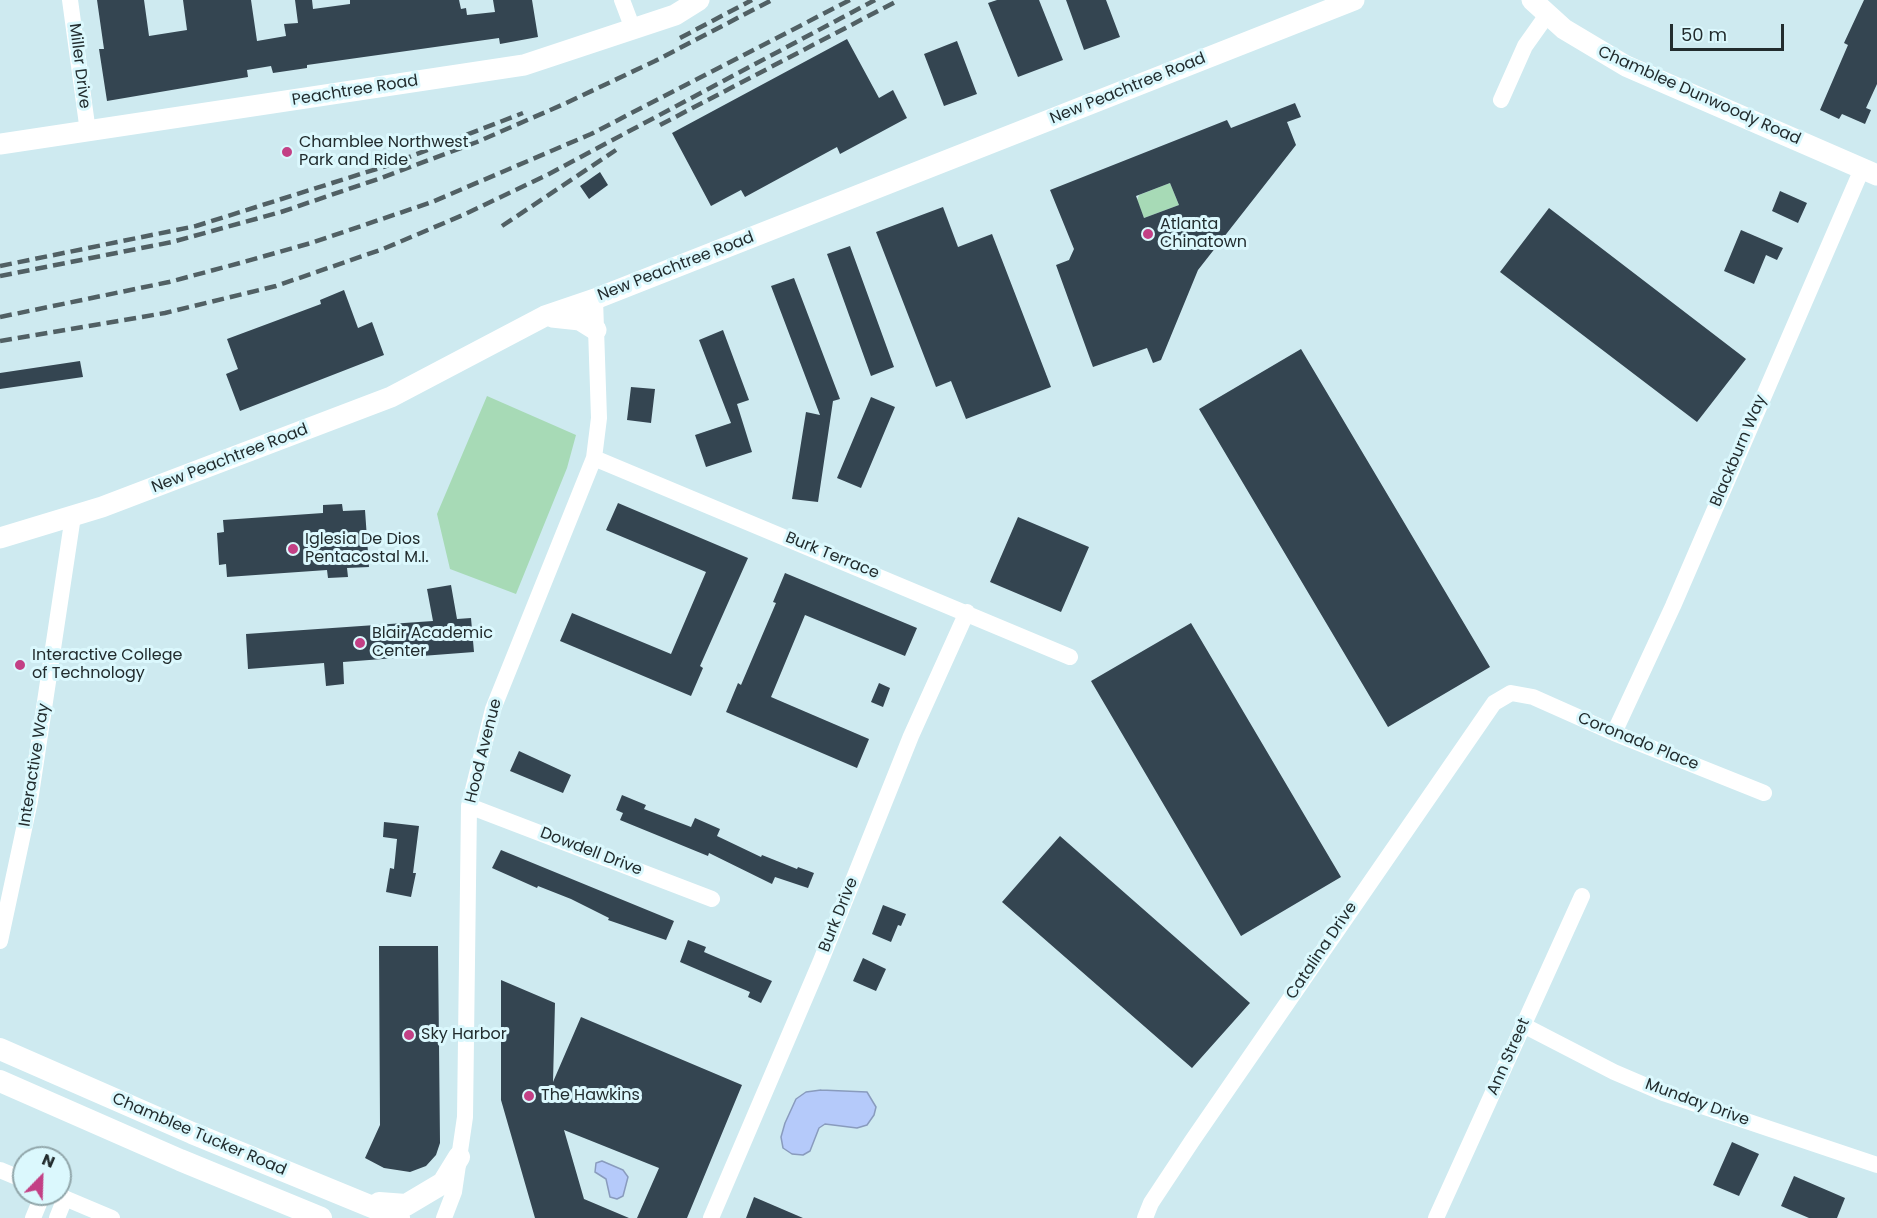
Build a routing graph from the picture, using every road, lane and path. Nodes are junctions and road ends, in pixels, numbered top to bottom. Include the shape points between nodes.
1 (70, 0) edge
2 (622, 0) edge
3 (699, 0) edge
4 (1354, 0) edge
5 (1532, 0) edge
6 (1547, 15) junction
7 (633, 29) junction
8 (1501, 100) dead end
9 (88, 132) junction
10 (0, 144) edge
11 (1870, 172) edge
12 (595, 299) junction
13 (545, 316) junction
14 (596, 330) junction
15 (594, 458) junction
16 (73, 516) junction
17 (0, 538) edge
18 (967, 612) junction
19 (1070, 657) dead end
20 (1511, 693) joint
21 (1614, 733) junction
22 (1764, 793) dead end
23 (469, 806) junction
24 (1582, 896) dead end
25 (712, 898) dead end
26 (0, 941) edge
27 (1523, 1024) junction
28 (0, 1049) edge
29 (0, 1081) edge
30 (459, 1157) junction
31 (1877, 1165) edge
32 (72, 1201) edge
33 (361, 1202) junction
34 (112, 1218) edge
35 (321, 1218) edge
36 (399, 1218) edge
37 (444, 1218) edge
38 (711, 1218) edge
39 (1144, 1218) edge
40 (1436, 1218) edge

1 - 9 street, Miller Drive
2 - 7 street
3 - 7 street, Peachtree Road via 675,15
4 - 12 street, New Peachtree Road
5 - 6 street, Chamblee Dunwoody Road
6 - 8 street via 1525,46
6 - 11 street, Chamblee Dunwoody Road via 1626,66
7 - 9 street, Peachtree Road via 524,64
9 - 10 street, Peachtree Road
11 - 21 street, Blackburn Way
12 - 13 street, New Peachtree Road
12 - 14 street, Hood Avenue
13 - 14 street via 580,320
13 - 16 street, New Peachtree Road via 392,397
14 - 15 street, Hood Avenue via 598,418
15 - 18 street, Burk Terrace
15 - 23 street, Hood Avenue via 493,709
16 - 17 street, New Peachtree Road
16 - 26 street, Interactive Way via 30,801
18 - 19 street, Burk Terrace
18 - 38 street, Burk Drive via 911,736
20 - 21 street, Coronado Place via 1533,697
20 - 39 street, Catalina Drive via 1494,703 1456,755 1192,1141
21 - 22 street, Coronado Place
23 - 25 street, Dowdell Drive
23 - 30 street, Hood Avenue via 465,1117
24 - 27 street, Ann Street
27 - 31 street, Munday Drive via 1663,1093
27 - 40 street, Ann Street
28 - 33 main road, Chamblee Tucker Road
29 - 35 main road, Chamblee Tucker Road
30 - 33 main road via 443,1183 406,1205
30 - 37 street, Hood Avenue via 454,1192
32 - 34 street
33 - 36 main road, Chamblee Tucker Road

